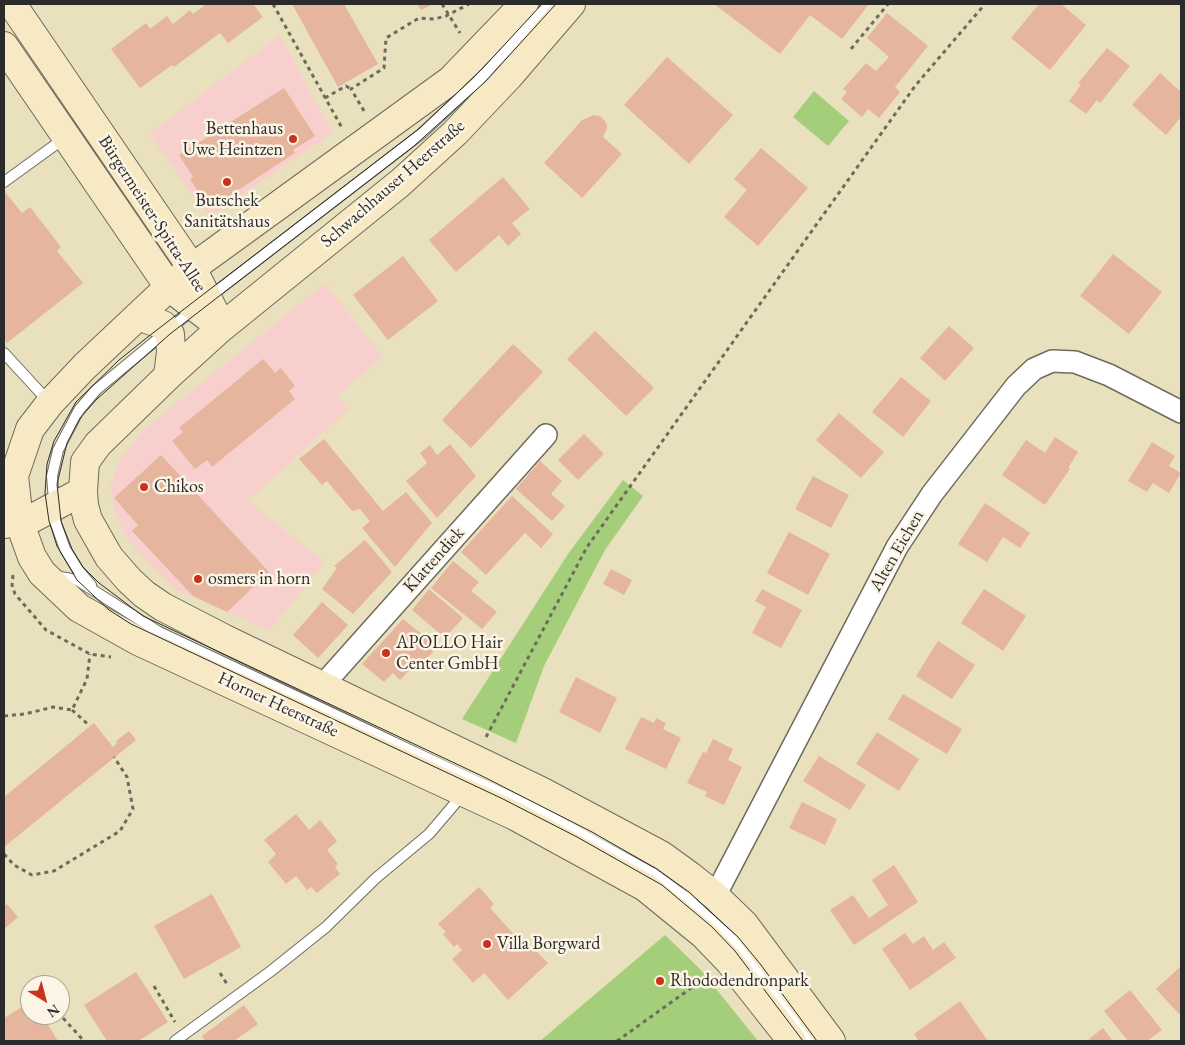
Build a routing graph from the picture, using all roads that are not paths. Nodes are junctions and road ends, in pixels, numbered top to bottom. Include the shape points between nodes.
1 (12, 4) edge
2 (524, 4) edge
3 (549, 4) edge
4 (571, 4) edge
5 (4, 46) edge
6 (66, 137) junction
7 (4, 182) edge
8 (192, 268) junction
9 (169, 287) junction
10 (201, 303) junction
11 (138, 316) junction
12 (222, 328) junction
13 (167, 329) junction
14 (4, 353) edge
15 (168, 376) junction
16 (50, 403) junction
17 (1181, 412) edge
18 (546, 435) dead end
19 (83, 491) junction
20 (53, 509) junction
21 (11, 522) edge
22 (42, 573) junction
23 (99, 593) junction
24 (324, 686) junction
25 (464, 792) junction
26 (715, 896) junction
27 (179, 1038) edge
28 (792, 1041) edge
29 (810, 1041) edge
30 (831, 1041) edge

1 - 8 main road, Bürgermeister-Spitta-Allee
2 - 8 main road via 451,80
3 - 10 lane via 477,82 421,134
4 - 12 main road, Schwachhauser Heerstraße via 456,133 400,183
5 - 6 main road, Bürgermeister-Spitta-Allee
6 - 7 lane
6 - 9 main road, Bürgermeister-Spitta-Allee
8 - 9 main road
8 - 10 main road, Bürgermeister-Spitta-Allee
9 - 10 main road, Bürgermeister-Spitta-Allee
9 - 11 main road, Horner Heerstraße
10 - 12 main road, Bürgermeister-Spitta-Allee
10 - 13 lane
11 - 13 main road
11 - 16 main road, Horner Heerstraße
12 - 15 main road, Horner Heerstraße
13 - 15 main road via 171,345
13 - 20 lane via 96,390 79,410 58,450 52,476
14 - 16 lane
15 - 19 main road, Horner Heerstraße via 98,444 85,462
16 - 21 main road, Horner Heerstraße via 30,429 14,476
17 - 26 street, Alten Eichen via 1109,375 1075,362 1052,361 1034,368 1016,386 932,494 896,548
18 - 24 street, Klattendiek
19 - 20 main road
19 - 24 main road, Horner Heerstraße via 88,520 101,543 144,594 224,639
20 - 21 main road
20 - 23 lane via 65,549 78,570
21 - 22 main road, Horner Heerstraße
22 - 23 lane via 77,580
22 - 25 main road, Horner Heerstraße via 79,608 138,641
23 - 29 lane via 159,632 536,809 654,874 687,898 735,942
24 - 26 main road, Horner Heerstraße via 475,758 661,856
25 - 27 lane via 429,834 376,878 326,927
25 - 28 main road, Horner Heerstraße via 645,887 704,935 729,961
26 - 30 main road, Horner Heerstraße via 744,924

